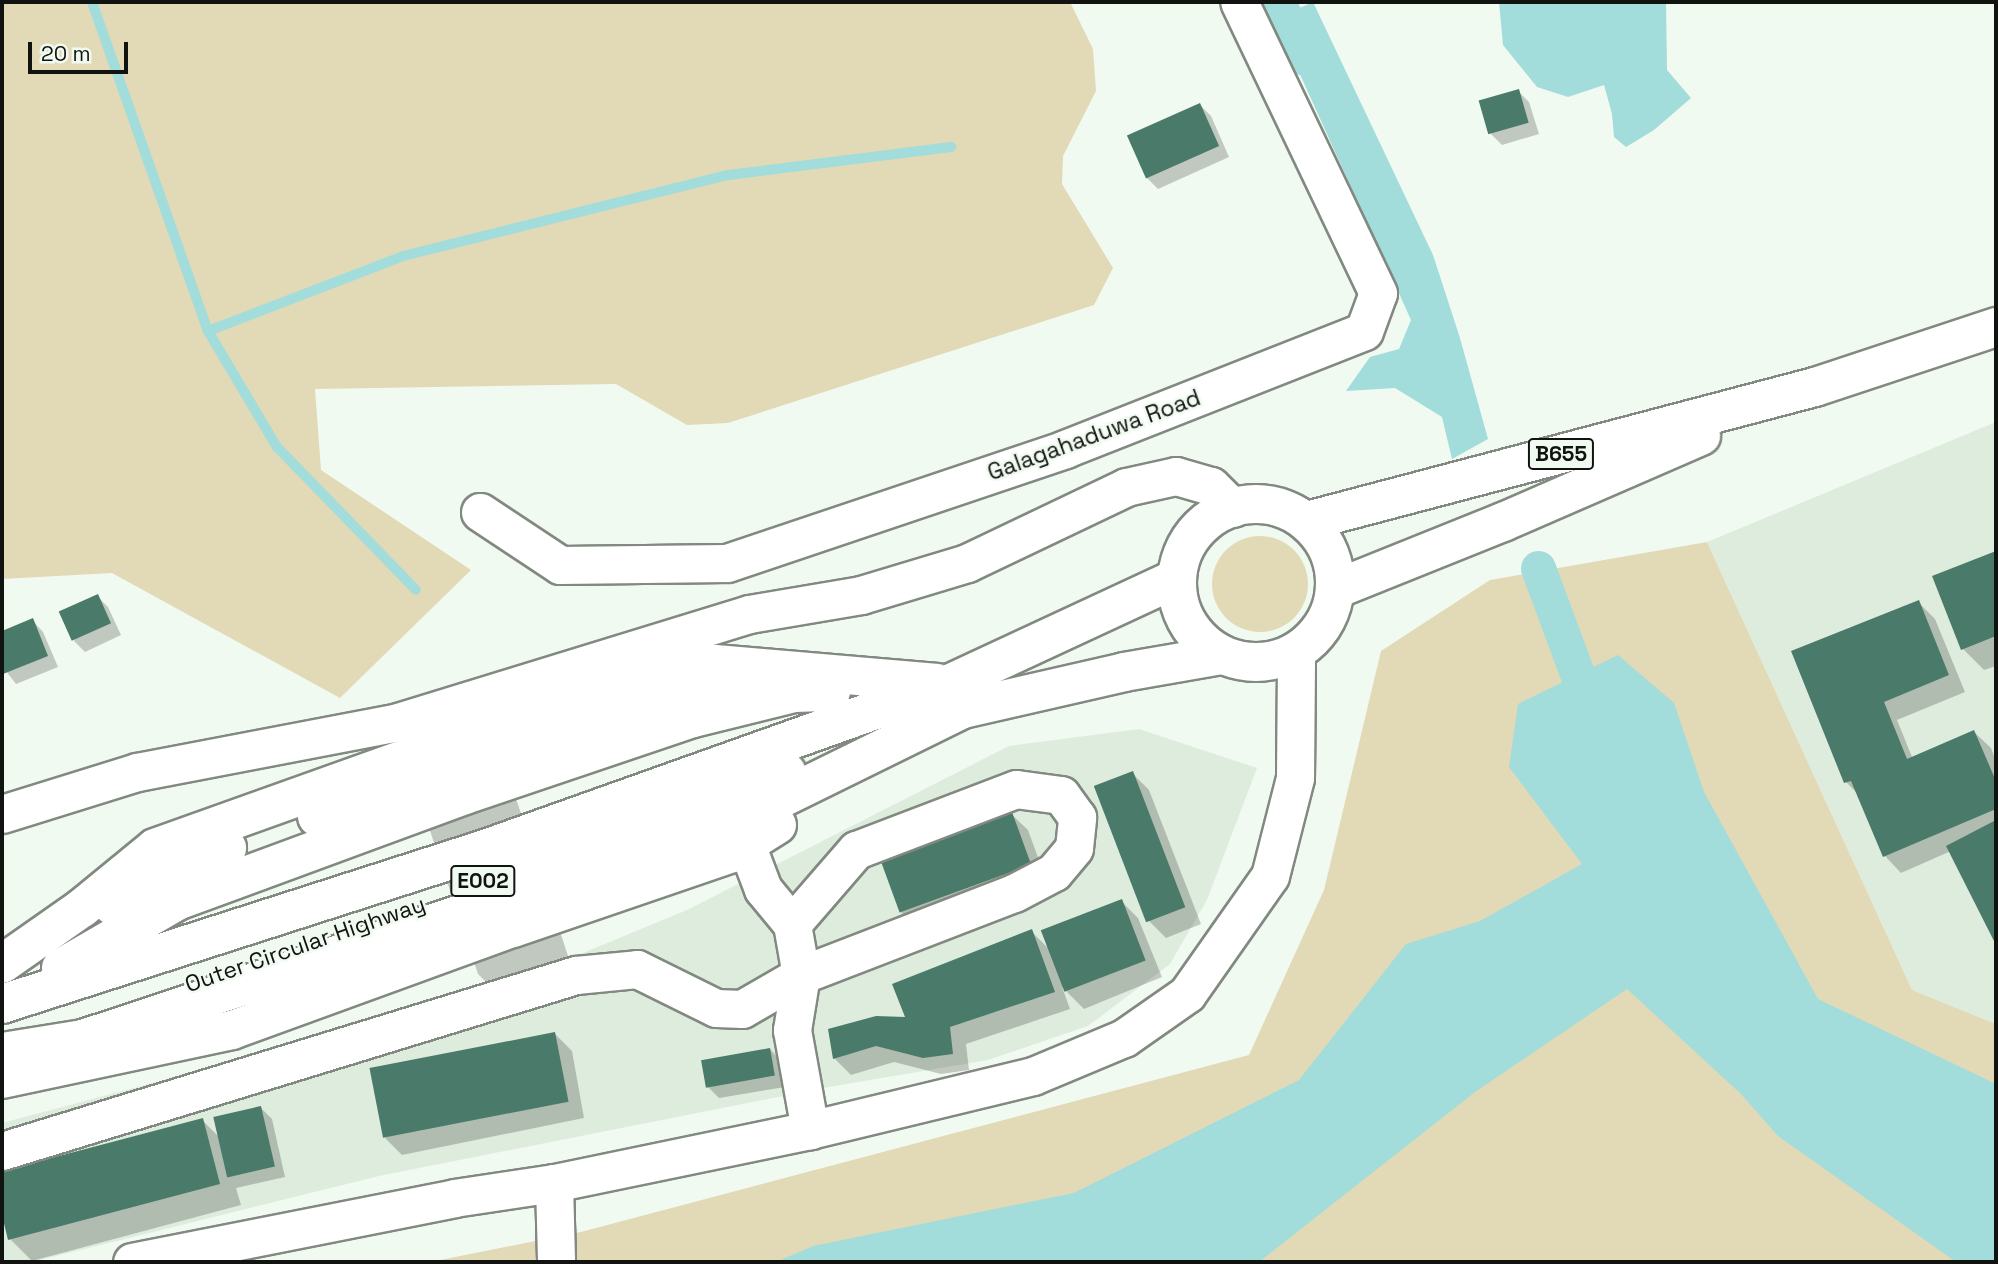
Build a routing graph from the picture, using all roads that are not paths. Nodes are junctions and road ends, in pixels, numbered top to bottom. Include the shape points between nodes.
1 (1239, 2) edge
2 (1996, 327) edge
3 (1815, 387) junction
4 (1233, 508) junction
5 (480, 512) dead end
6 (1307, 521) junction
7 (1177, 578) junction
8 (1336, 589) junction
9 (1296, 652) junction
10 (1222, 655) junction
11 (858, 691) junction
12 (794, 693) junction
13 (956, 697) junction
14 (2, 814) edge
15 (746, 844) junction
16 (792, 924) junction
17 (2, 964) edge
18 (2, 970) edge
19 (801, 975) junction
20 (41, 979) junction
21 (2, 1002) edge
22 (2, 1051) edge
23 (2, 1079) edge
24 (810, 1130) junction
25 (2, 1151) edge
26 (554, 1183) junction
27 (132, 1262) edge
28 (556, 1262) edge

1 - 5 street, Galagahaduwa Road via 1378,293 1364,331 1065,449 727,563 560,565
2 - 3 main road, B655
3 - 6 main road, B655
3 - 8 main road, B655
4 - 6 main road via 1259,504 1284,508
4 - 7 main road via 1212,517 1194,534 1182,554
4 - 14 street via 1211,485 1176,476 1126,487 967,563 861,595 749,614 398,722 137,772
6 - 8 main road via 1324,540 1334,564
7 - 10 main road via 1178,601 1187,623 1202,642
7 - 13 main road
8 - 9 main road via 1330,615 1316,636
9 - 10 main road via 1272,661 1247,662
9 - 24 street via 1295,778 1270,876 1187,994 1124,1038 1033,1076
10 - 13 main road
11 - 12 main road
11 - 13 main road, E002
11 - 20 main road, E002
12 - 18 main road via 682,693 195,859
12 - 20 main road via 680,722 177,901
13 - 15 main road
13 - 17 main road via 705,663 650,671 155,848 82,908
13 - 21 main road
13 - 22 main road, Outer Circular Highway / E002
15 - 16 street via 763,889
15 - 23 main road via 732,853 232,1030
16 - 19 street
16 - 19 street via 856,850 1016,789 1061,795 1077,817 1073,848 1054,872 1014,893
19 - 24 street via 792,1030
19 - 25 street via 742,1009 716,1008 637,969 576,975
20 - 21 main road, E002
24 - 26 street
26 - 27 street via 454,1198
26 - 28 street

